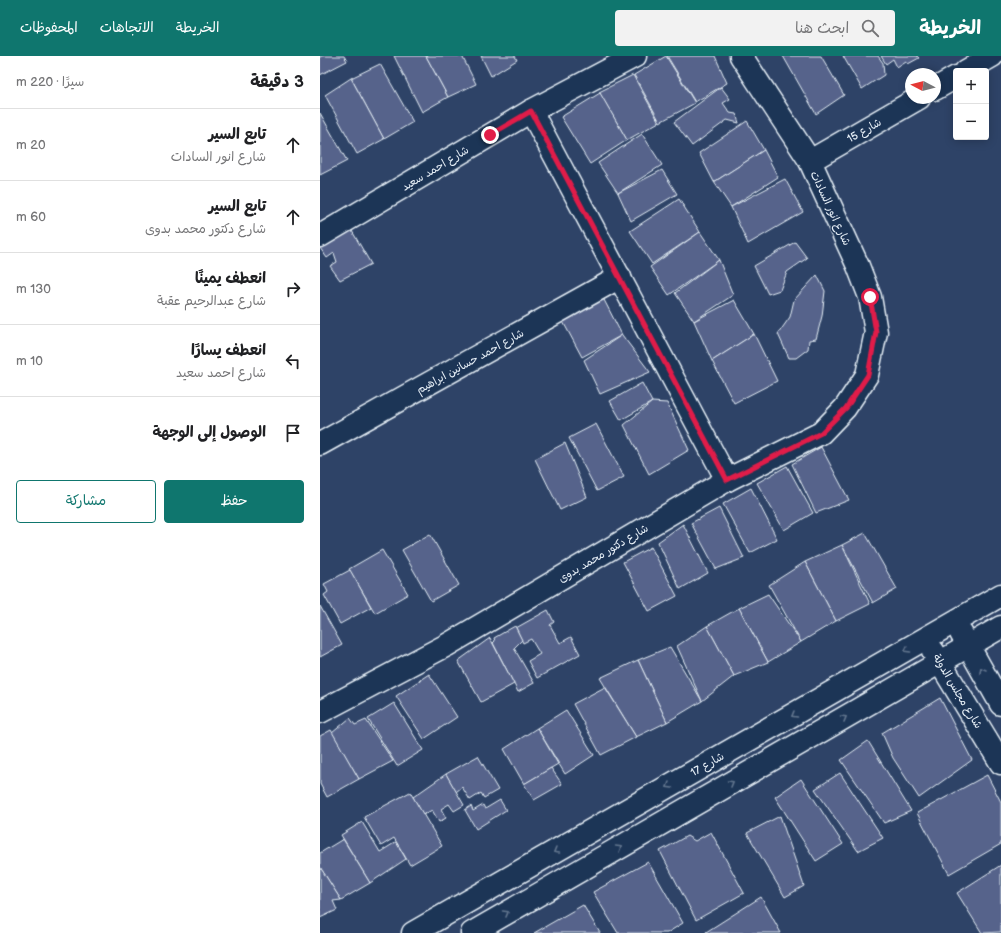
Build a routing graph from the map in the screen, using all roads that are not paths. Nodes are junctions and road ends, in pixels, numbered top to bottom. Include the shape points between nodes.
1 (636, 56) edge
2 (741, 56) edge
3 (992, 56) edge
4 (971, 68) edge
5 (953, 79) edge
6 (941, 86) edge
7 (909, 104) edge
8 (531, 111) junction
9 (810, 161) junction
10 (320, 236) edge
11 (620, 277) junction
12 (868, 375) joint
13 (320, 444) edge
14 (727, 480) junction
15 (1001, 595) edge
16 (955, 622) junction
17 (1001, 627) edge
18 (927, 639) junction
19 (968, 647) junction
20 (940, 662) junction
21 (1001, 704) edge
22 (320, 712) edge
23 (1001, 764) edge
24 (413, 933) edge
25 (472, 933) edge

1 - 8 street, شارع احمد سعيد
2 - 9 street, شارع انور السادات
3 - 4 street
5 - 6 street
7 - 9 street, شارع 15
8 - 10 street, شارع احمد سعيد
8 - 11 street
9 - 12 street, شارع انور السادات via 870,297 876,332
11 - 13 street, شارع احمد حسانين ابراهيم
11 - 14 street
12 - 14 street, شارع دكتور محمد بدوى via 846,408 821,433
14 - 22 street, شارع دكتور محمد بدوى via 447,645
15 - 16 street, شارع 17
16 - 18 street, شارع 17
16 - 19 street
17 - 19 street
18 - 20 street, شارع مجلس الدولة
18 -> 24 street, شارع 17
19 - 20 street
21 -> 19 street
20 - 23 street, شارع مجلس الدولة
25 -> 20 street

